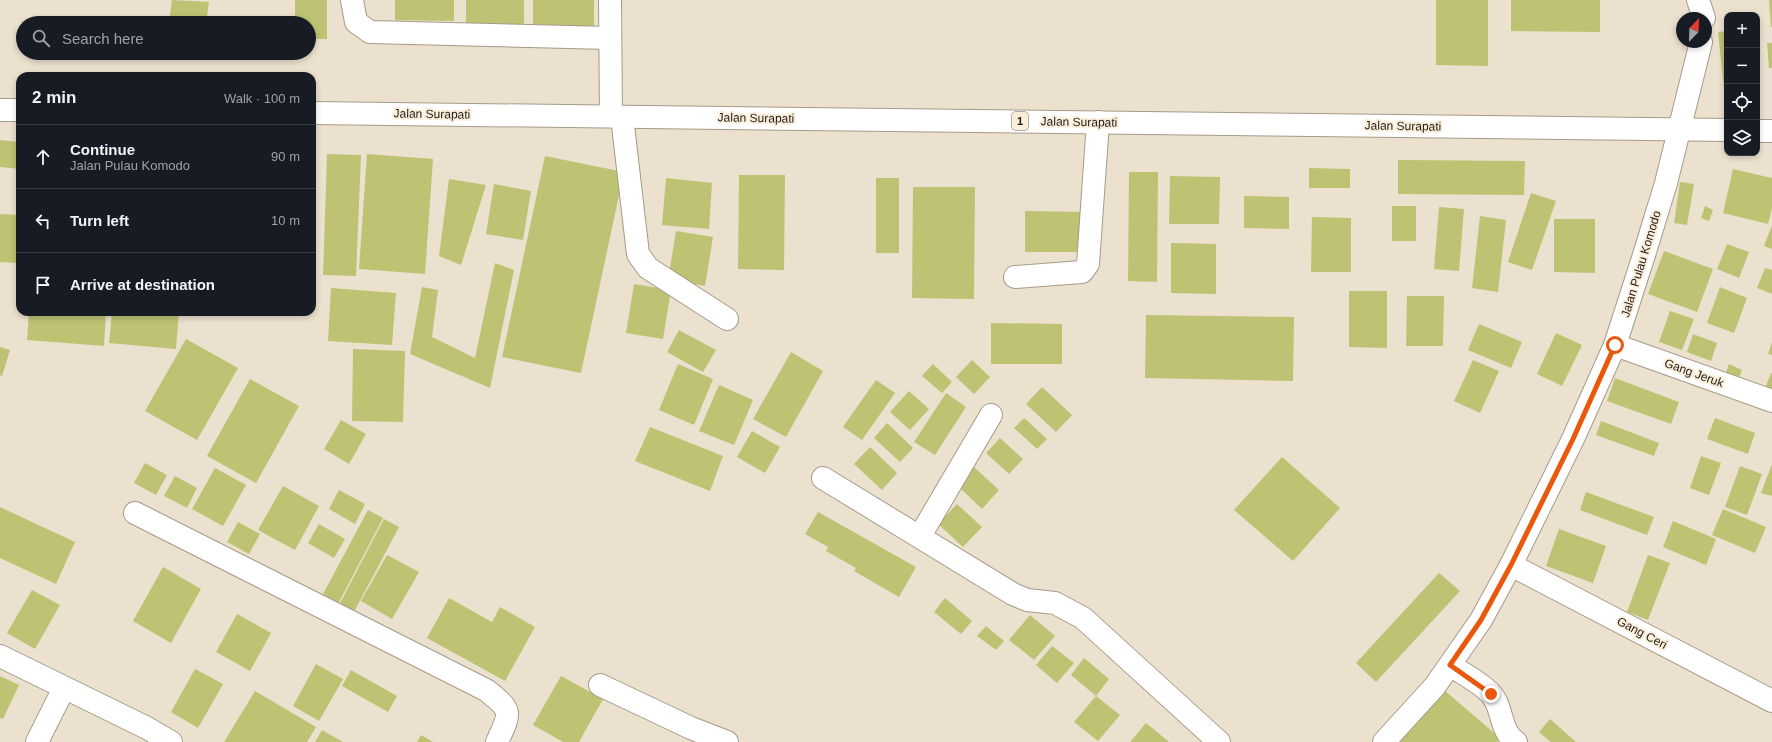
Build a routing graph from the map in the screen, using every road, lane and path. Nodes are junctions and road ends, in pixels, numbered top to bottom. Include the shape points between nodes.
1 (352, 0) edge
2 (610, 0) edge
3 (1698, 0) edge
4 (1702, 12) edge
5 (609, 38) junction
6 (1700, 48) edge
7 (0, 110) edge
8 (16, 110) edge
9 (316, 113) edge
10 (616, 116) junction
11 (1098, 122) junction
12 (1679, 130) junction
13 (1724, 130) edge
14 (1760, 131) edge
15 (1772, 131) edge
16 (1015, 277) dead end
17 (727, 319) dead end
18 (1615, 345) junction
19 (1772, 401) edge
20 (991, 415) dead end
21 (823, 478) dead end
22 (135, 513) dead end
23 (920, 536) junction
24 (1511, 565) junction
25 (0, 656) edge
26 (1450, 665) junction
27 (600, 685) dead end
28 (64, 688) junction
29 (1772, 701) edge
30 (37, 742) edge
31 (171, 742) edge
32 (497, 742) edge
33 (727, 742) edge
34 (1219, 742) edge
35 (1384, 742) edge
36 (1516, 742) edge

1 - 5 main road via 356,22 370,32
2 - 5 main road
3 - 4 main road
5 - 10 main road
6 - 12 main road, Jalan Pulau Komodo
7 - 8 main road
9 - 10 main road, Jalan Surapati / 1
10 - 11 main road, Jalan Surapati / 1
10 - 17 main road via 638,254 648,268
11 - 12 main road, Jalan Surapati / 1
11 - 16 main road via 1086,269 1082,272
12 - 13 main road, Jalan Surapati / 1
12 - 18 main road, Jalan Pulau Komodo via 1666,183
14 - 15 main road
18 - 19 main road, Gang Jeruk
18 - 24 main road, Jalan Pulau Komodo via 1570,445
20 - 23 main road
21 - 23 main road
22 - 32 main road via 486,690 502,703 508,713 508,720
23 - 34 main road via 1013,594 1027,600 1055,603 1083,618
24 - 26 main road, Jalan Pulau Komodo via 1481,620
24 - 29 main road, Gang Ceri
25 - 28 main road
26 - 35 main road, Jalan Pulau Komodo via 1435,686
26 - 36 main road via 1491,694 1500,711 1504,727
27 - 33 main road
28 - 30 main road
28 - 31 main road

